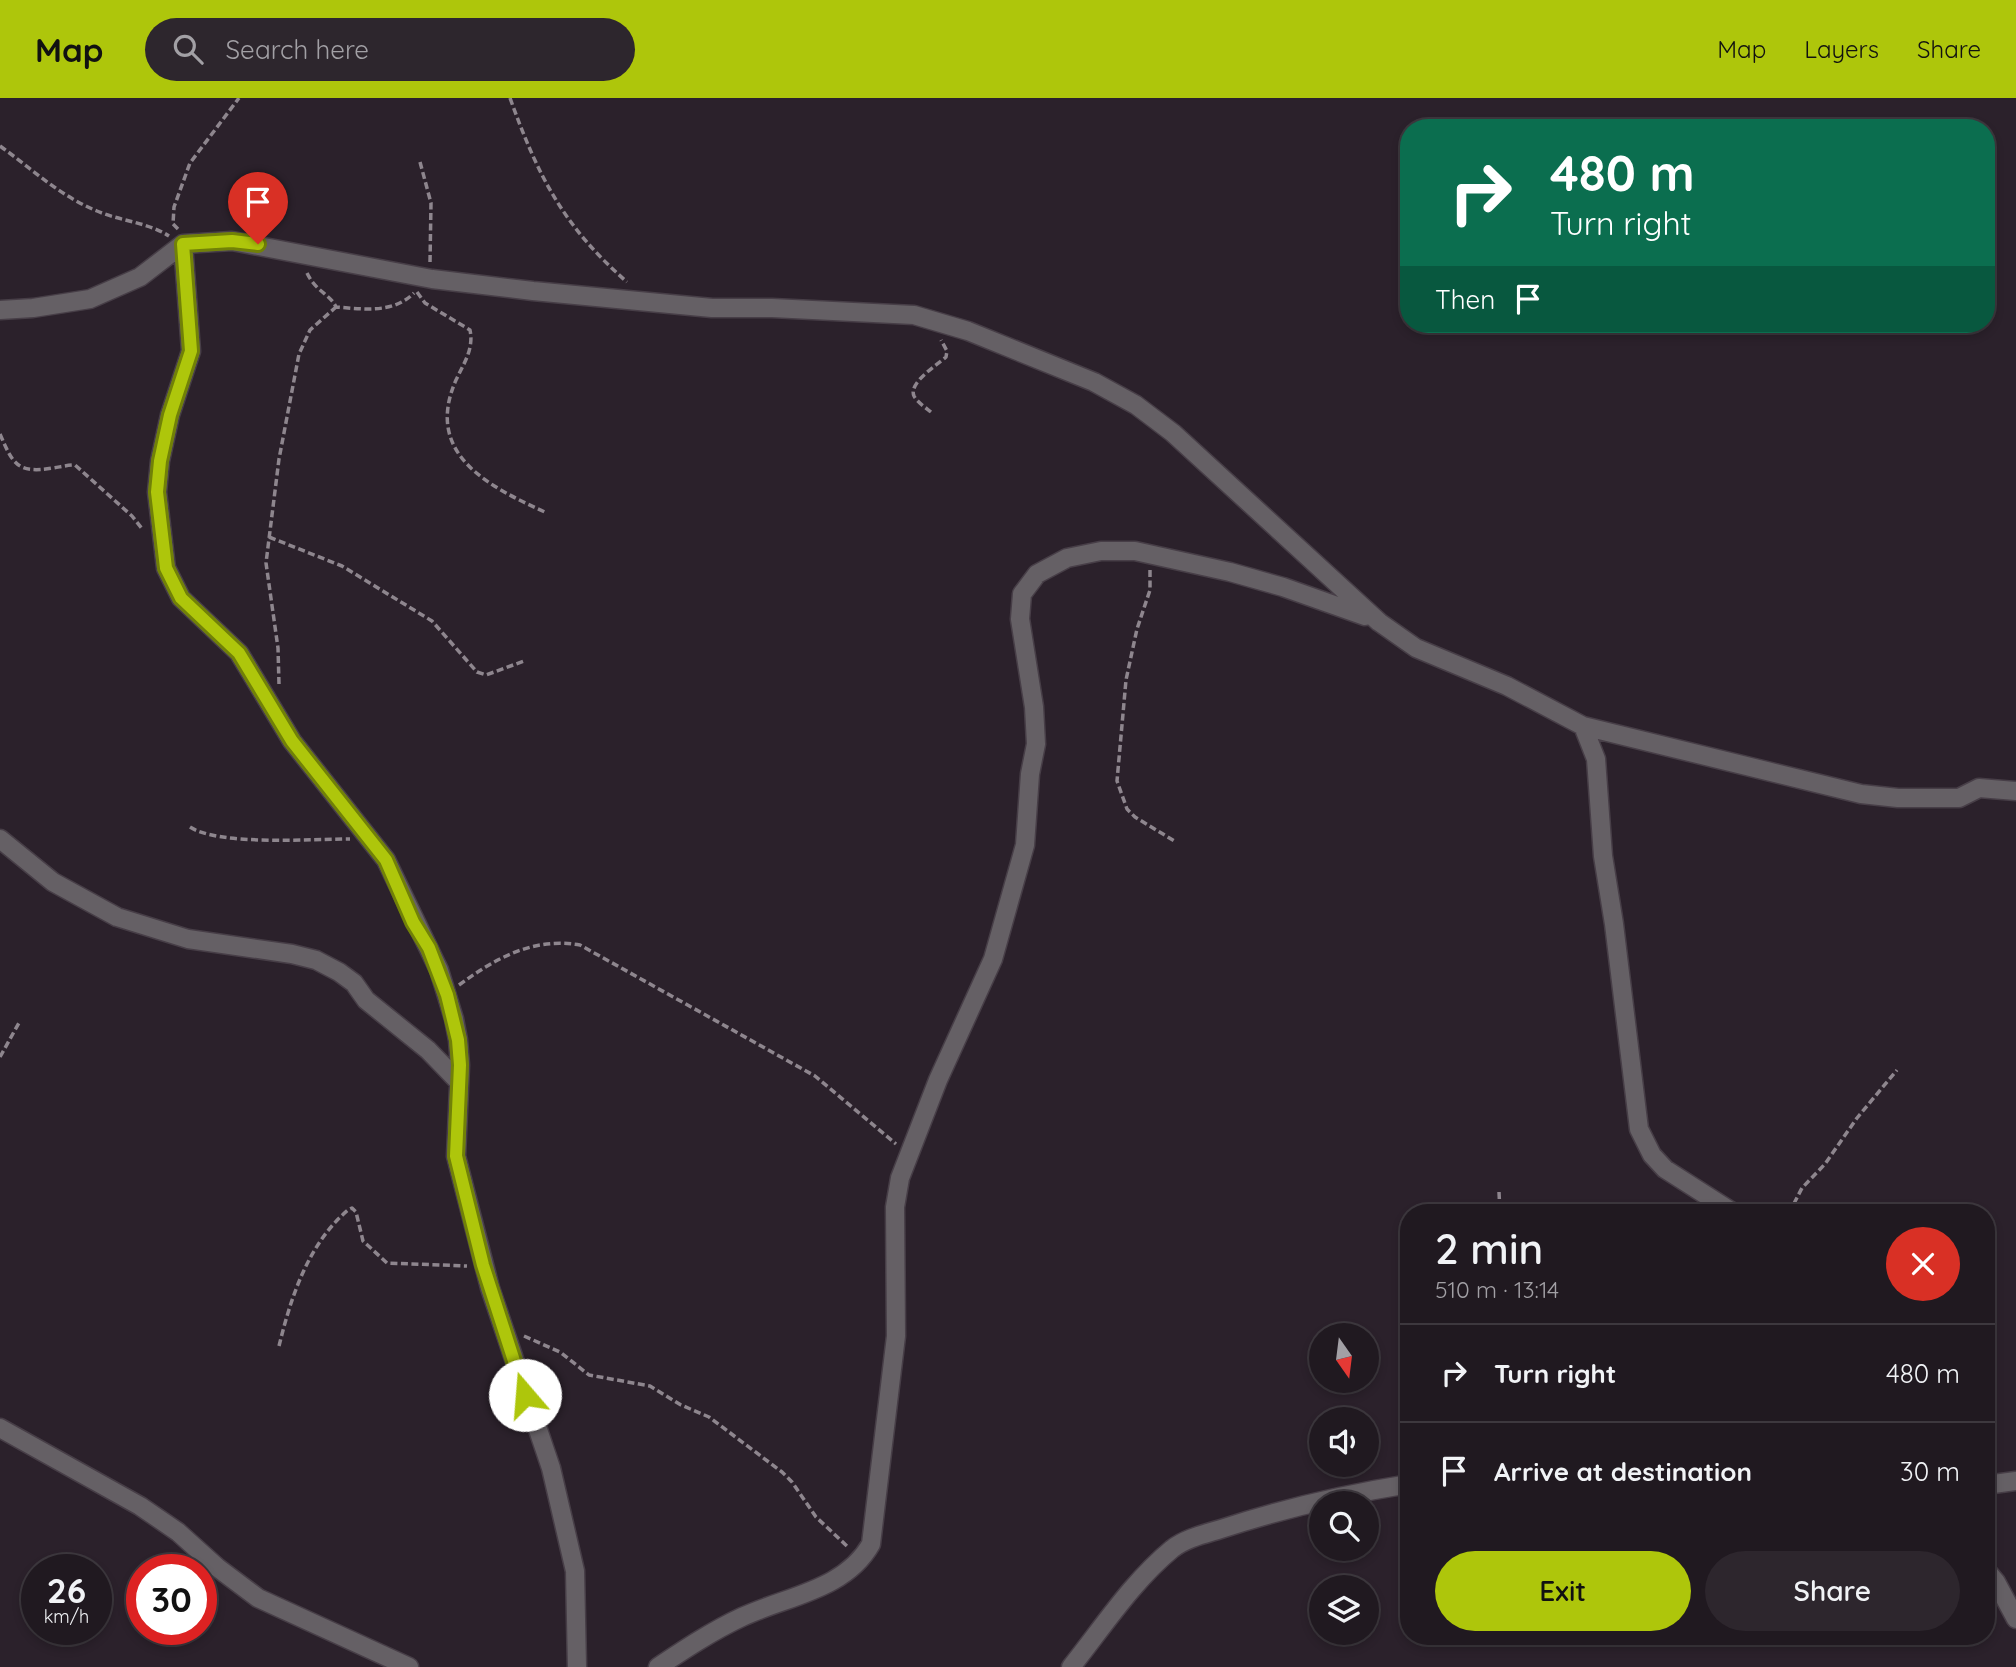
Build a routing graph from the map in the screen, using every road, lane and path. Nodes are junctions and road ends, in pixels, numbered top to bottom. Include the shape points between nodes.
1 (239, 98) edge
2 (510, 98) edge
3 (0, 146) edge
4 (420, 162) dead end
5 (183, 244) junction
6 (302, 264) dead end
7 (432, 279) junction
8 (416, 292) junction
9 (643, 303) junction
10 (336, 307) junction
11 (0, 310) edge
12 (940, 337) dead end
13 (931, 412) dead end
14 (0, 434) edge
15 (547, 513) dead end
16 (147, 536) dead end
17 (269, 537) junction
18 (1156, 555) junction
19 (1379, 622) junction
20 (524, 661) dead end
21 (282, 696) dead end
22 (1583, 726) junction
23 (2016, 791) edge
24 (190, 827) dead end
25 (0, 839) edge
26 (370, 839) junction
27 (1176, 842) dead end
28 (447, 995) junction
29 (20, 1021) dead end
30 (0, 1057) edge
31 (1897, 1070) dead end
32 (458, 1081) junction
33 (906, 1156) junction
34 (1499, 1192) dead end
35 (1500, 1204) edge
36 (1720, 1204) edge
37 (1794, 1204) edge
38 (483, 1265) junction
39 (503, 1328) junction
40 (279, 1346) dead end
41 (0, 1428) edge
42 (2016, 1481) edge
43 (1995, 1484) edge
44 (1400, 1485) edge
45 (857, 1564) junction
46 (1995, 1581) edge
47 (2016, 1619) edge
48 (409, 1667) edge
49 (578, 1667) edge
50 (658, 1667) edge
51 (1071, 1667) edge

1 - 5 path via 200,147 184,177 173,217
2 - 9 path via 531,158 553,198
3 - 5 path via 96,211 157,228
4 - 7 path via 431,203
5 - 7 street via 258,244
5 - 11 street via 140,277 90,299
5 - 26 street via 191,351 160,461 157,492 166,568 181,598 239,653 292,741
6 - 10 path via 316,290
7 - 8 path via 422,282
7 - 9 street
8 - 10 path via 382,308
8 - 15 path via 425,303 470,330 473,341 446,418 455,449 479,477
9 - 19 street via 914,315 968,331 1094,382 1174,433
10 - 17 path via 310,330 299,354
12 - 13 path via 946,357 912,391
14 - 16 path via 13,461 24,470 68,465 81,470 132,516
17 - 20 path via 342,566 432,621 477,672 486,675
17 - 21 path via 266,563
18 - 19 street via 1283,587
18 - 27 path via 1126,680 1117,781 1127,809
18 - 33 street via 1101,551 1067,558 1037,574 1022,594 1020,618 1036,744 1025,845 993,959
19 - 22 street via 1416,648 1507,686
22 - 23 street via 1861,794 1959,798 1979,788
22 - 36 street via 1596,759 1603,856 1639,1129 1665,1169
24 - 26 path via 220,839
25 - 32 street via 53,882 117,917 188,939 292,954 339,972
26 - 28 street via 396,879
28 - 32 street via 458,1040
28 - 33 path via 509,953 562,942 580,945 815,1076 888,1135
29 - 30 path
31 - 37 path
32 - 38 street via 456,1156
33 - 45 street via 895,1207 896,1336 875,1527 871,1544
34 - 35 path
38 - 39 street
38 - 40 path via 387,1263 363,1241 352,1208 318,1242 287,1313
39 - 45 path via 560,1352 589,1375 650,1386 709,1417 792,1482 816,1517 853,1552
39 - 49 street via 551,1468 575,1571
41 - 48 street via 140,1506 258,1598
42 - 43 street
44 - 51 street via 1238,1524 1175,1547 1150,1569
45 - 50 street via 832,1582 718,1629
46 - 47 street

